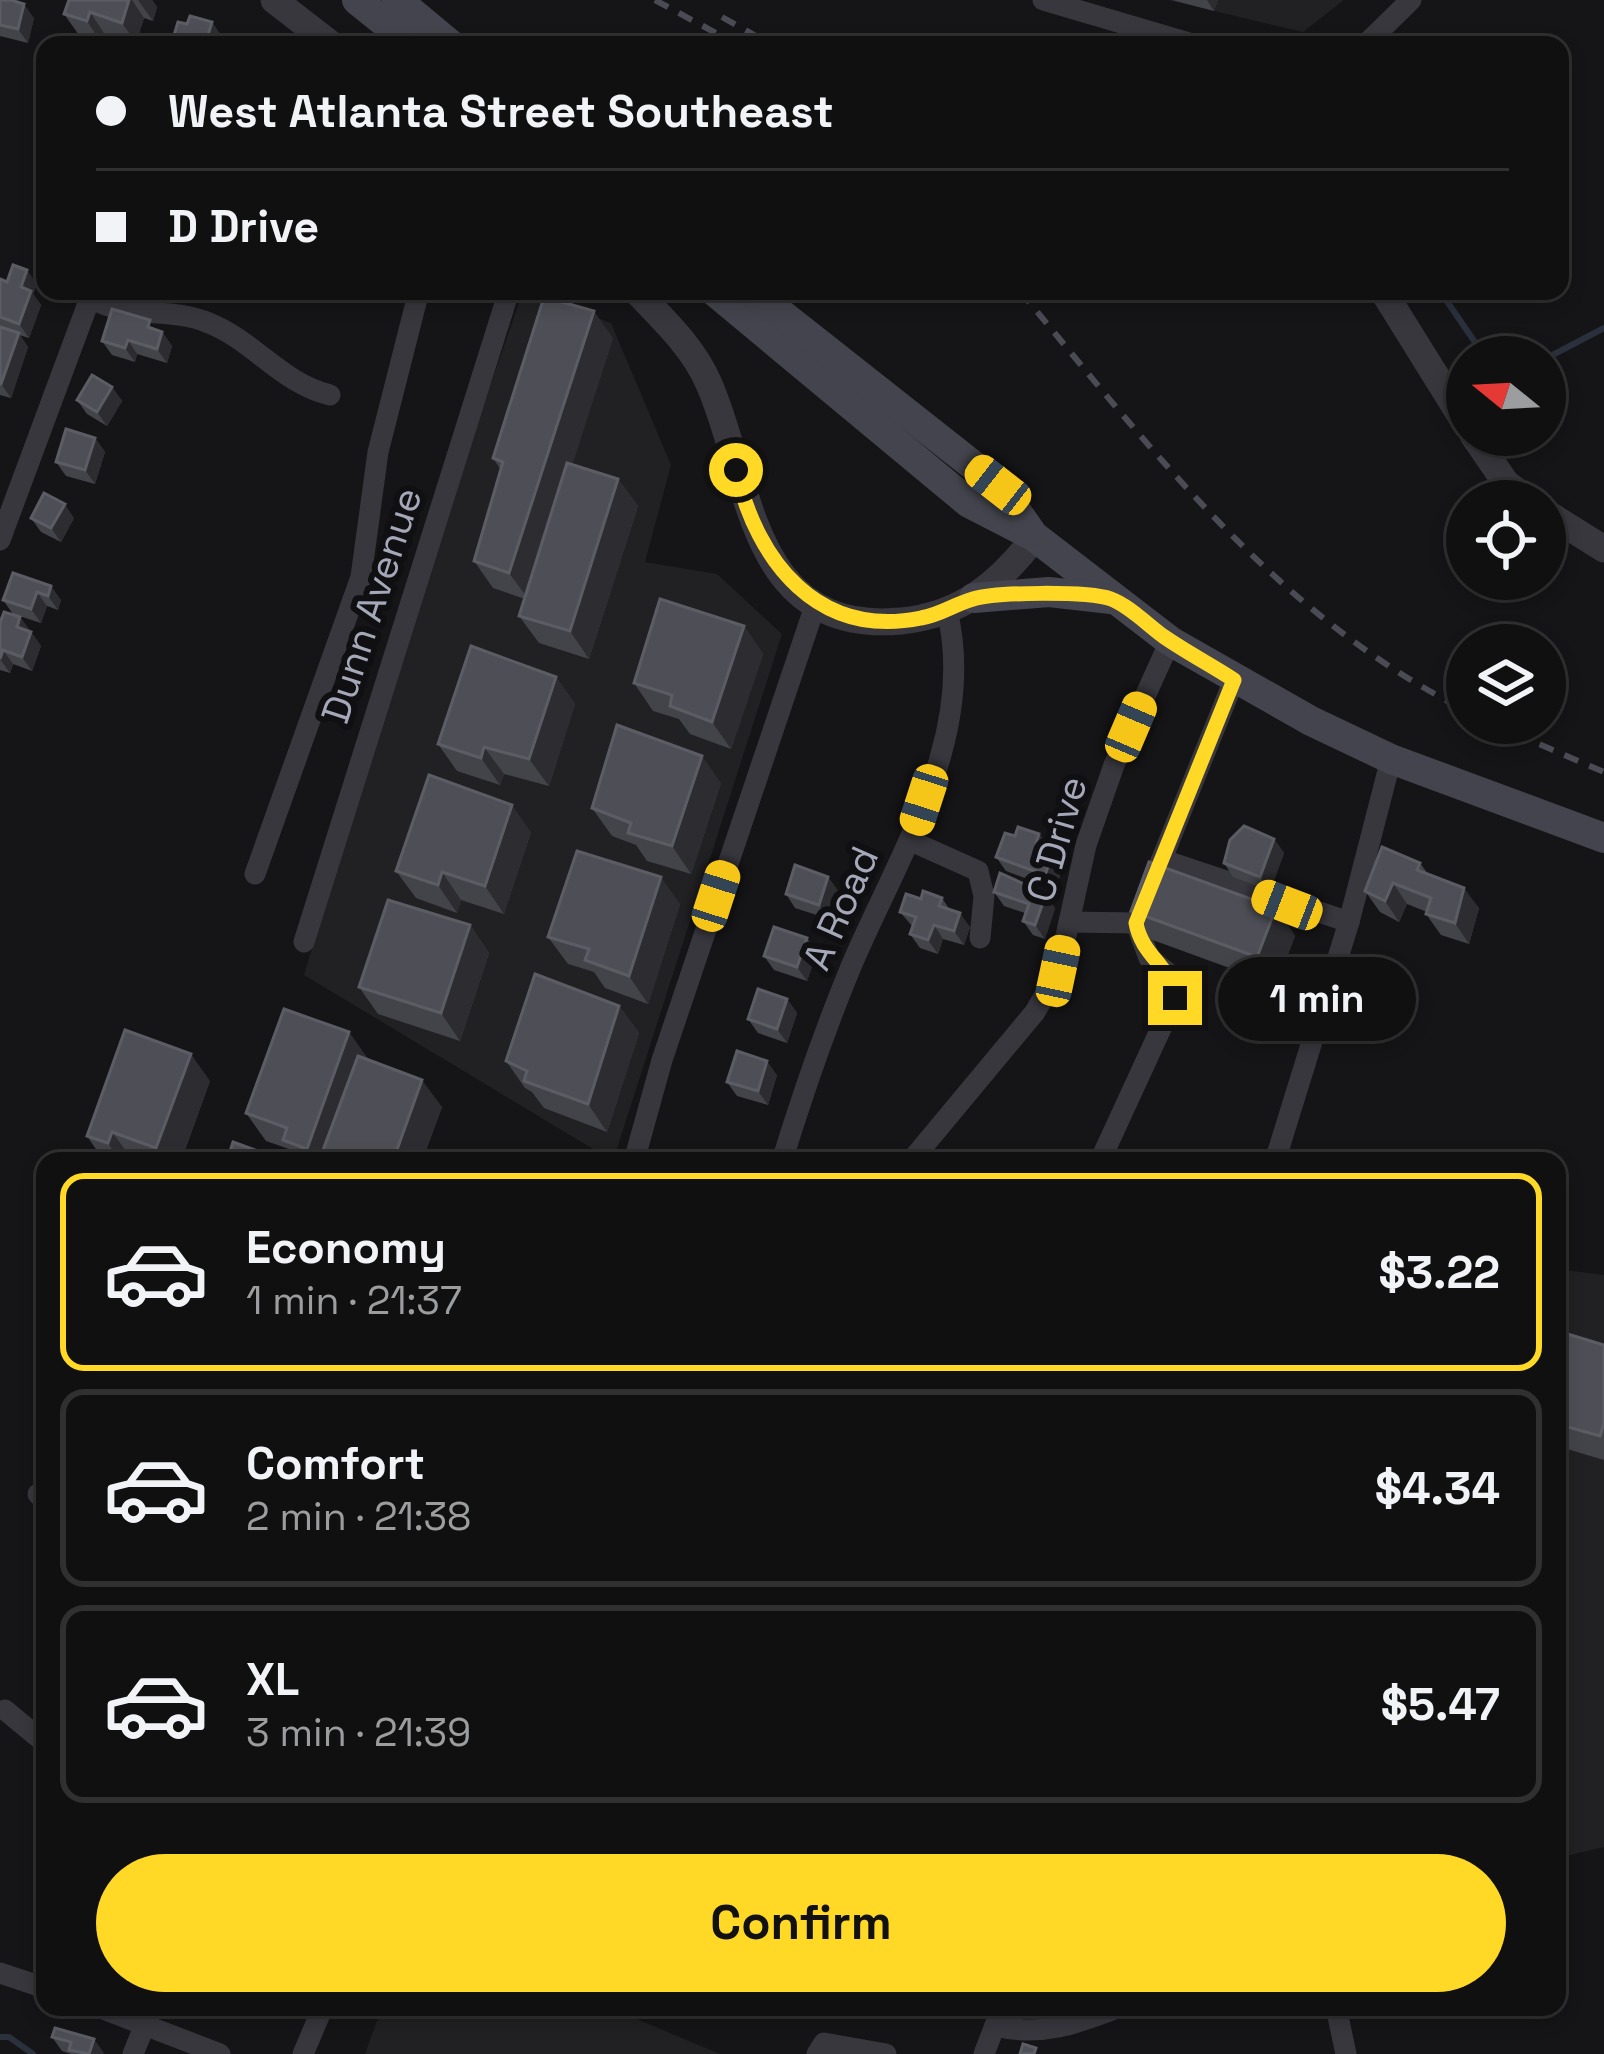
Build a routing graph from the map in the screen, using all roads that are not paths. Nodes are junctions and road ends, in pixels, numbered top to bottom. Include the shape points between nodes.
1 (274, 0) edge
2 (357, 0) edge
3 (397, 0) edge
4 (1043, 0) edge
5 (1411, 0) edge
6 (320, 36) edge
7 (402, 36) edge
8 (440, 36) edge
9 (1165, 36) edge
10 (1374, 36) edge
11 (90, 300) edge
12 (96, 300) edge
13 (417, 300) edge
14 (506, 300) edge
15 (645, 300) edge
16 (726, 300) edge
17 (763, 300) edge
18 (1389, 300) edge
19 (1446, 392) edge
20 (330, 394) dead end
21 (1566, 525) edge
22 (1035, 537) junction
23 (0, 540) edge
24 (1604, 549) edge
25 (1112, 599) junction
26 (816, 603) junction
27 (961, 605) junction
28 (1170, 641) junction
29 (1234, 680) junction
30 (1391, 759) junction
31 (1604, 838) edge
32 (911, 841) junction
33 (1163, 860) junction
34 (255, 874) dead end
35 (1069, 922) junction
36 (1349, 922) junction
37 (1136, 923) junction
38 (980, 938) dead end
39 (304, 942) dead end
40 (636, 1152) edge
41 (785, 1152) edge
42 (918, 1152) edge
43 (1104, 1152) edge
44 (1278, 1152) edge
45 (4, 1710) dead end
46 (36, 1736) edge
47 (0, 1973) edge
48 (36, 1985) edge
49 (148, 2016) edge
50 (319, 2016) edge
51 (999, 2016) edge
52 (1097, 2016) edge
53 (1338, 2016) edge
54 (133, 2054) edge
55 (220, 2054) edge
56 (303, 2054) edge
57 (818, 2054) edge
58 (886, 2054) edge
59 (984, 2054) edge
60 (1346, 2054) edge

1 - 6 street
2 - 7 main road
3 - 8 main road
4 - 9 street
5 - 10 street
11 - 23 street
12 - 20 street via 212,323 307,389
13 - 34 street via 378,452 361,578
14 - 39 street, Dunn Avenue
15 - 26 street via 708,379 756,535 793,587
16 - 22 main road via 969,503
17 - 22 main road via 998,485
18 - 19 street
21 - 24 street
22 - 25 main road
22 - 27 street via 1006,574
25 - 27 main road via 1049,592
25 - 28 main road
26 - 27 street via 880,622
26 - 40 street
27 - 32 street, A Road via 958,678
28 - 29 main road
28 - 35 street, C Drive via 1114,765
29 - 30 main road
29 - 33 street
30 - 31 main road
30 - 36 street
32 - 38 street via 978,871
32 - 41 street, A Road via 847,977
33 - 36 street
33 - 37 street
35 - 37 street
35 - 42 street, C Drive via 1058,971 1035,1012
36 - 44 street
37 - 43 street via 1140,944 1173,977 1175,998
45 - 46 street
47 - 48 street
49 - 54 street
49 - 55 street
50 - 56 street
51 - 52 street via 1026,2033
51 - 59 street
53 - 60 street
57 - 58 street via 834,2042

